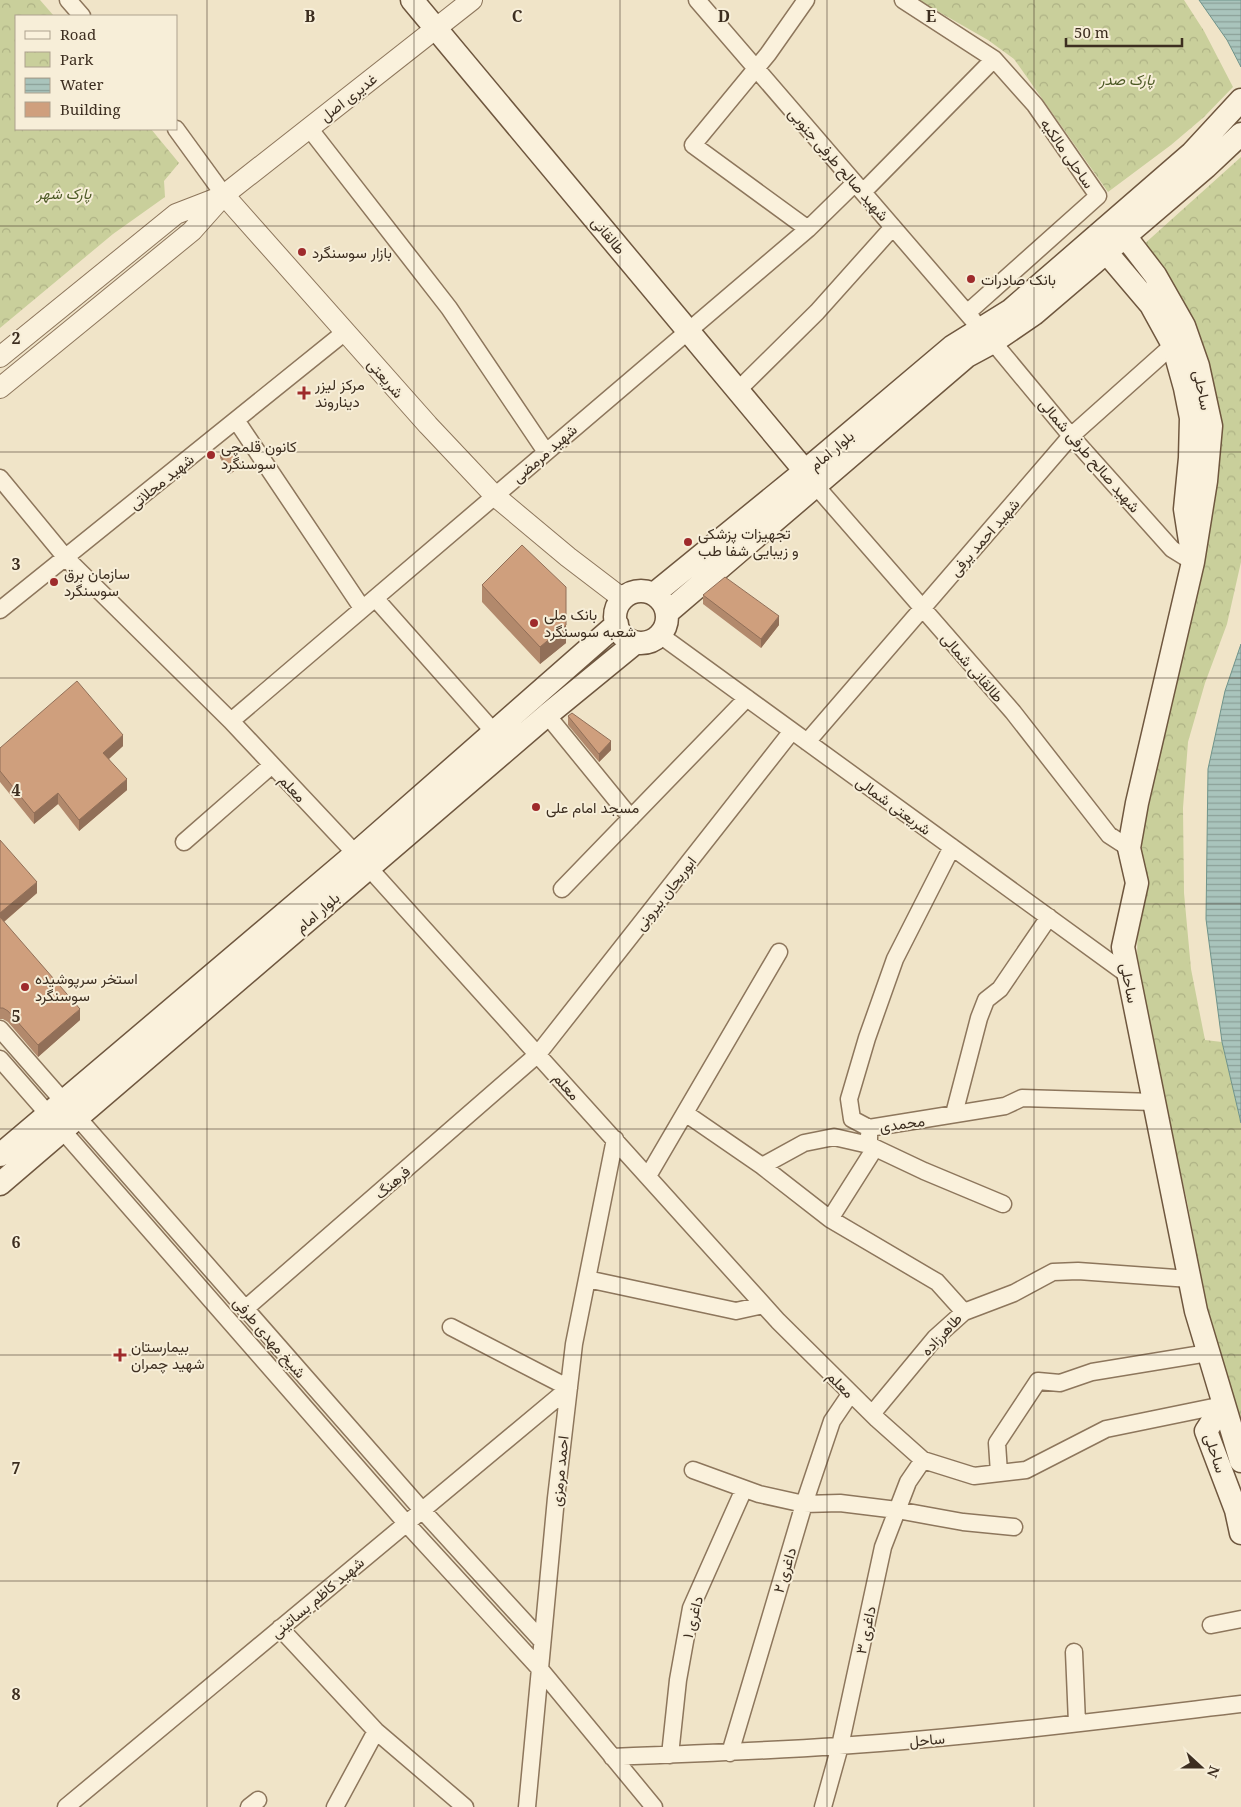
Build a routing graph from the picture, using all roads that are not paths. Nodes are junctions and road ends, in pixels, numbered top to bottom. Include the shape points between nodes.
1 (68, 0) edge
2 (412, 0) edge
3 (472, 0) edge
4 (697, 0) edge
5 (806, 0) edge
6 (903, 0) edge
7 (81, 15) edge
8 (436, 28) junction
9 (994, 59) junction
10 (756, 68) junction
11 (1241, 100) edge
12 (309, 128) junction
13 (177, 130) edge
14 (1241, 134) edge
15 (859, 187) junction
16 (224, 195) junction
17 (893, 227) junction
18 (808, 228) junction
19 (1125, 236) junction
20 (1106, 252) junction
21 (980, 328) junction
22 (688, 330) junction
23 (345, 332) junction
24 (1173, 345) junction
25 (0, 357) edge
26 (0, 388) edge
27 (738, 390) junction
28 (236, 420) junction
29 (1071, 436) junction
30 (546, 452) junction
31 (0, 478) edge
32 (811, 478) junction
33 (495, 496) junction
34 (66, 558) junction
35 (1193, 562) junction
36 (654, 594) junction
37 (623, 599) junction
38 (369, 603) junction
39 (922, 608) junction
40 (0, 610) edge
41 (667, 613) junction
42 (616, 624) junction
43 (660, 635) junction
44 (635, 642) junction
45 (747, 698) junction
46 (547, 715) junction
47 (231, 721) junction
48 (792, 731) junction
49 (494, 732) junction
50 (807, 742) junction
51 (272, 765) junction
52 (631, 818) junction
53 (184, 842) dead end
54 (952, 847) junction
55 (1129, 848) junction
56 (362, 861) junction
57 (562, 889) dead end
58 (1048, 917) junction
59 (779, 952) dead end
60 (1128, 975) junction
61 (0, 1029) edge
62 (538, 1054) junction
63 (0, 1059) edge
64 (1154, 1102) junction
65 (56, 1107) junction
66 (685, 1113) junction
67 (954, 1114) junction
68 (70, 1124) junction
69 (869, 1128) junction
70 (615, 1139) junction
71 (872, 1146) junction
72 (0, 1155) edge
73 (762, 1166) junction
74 (648, 1176) junction
75 (0, 1184) edge
76 (1003, 1204) dead end
77 (830, 1218) junction
78 (587, 1279) junction
79 (1190, 1280) junction
80 (763, 1305) junction
81 (245, 1309) junction
82 (964, 1312) junction
83 (451, 1327) dead end
84 (1208, 1353) junction
85 (568, 1388) junction
86 (851, 1393) junction
87 (1223, 1405) junction
88 (872, 1414) junction
89 (923, 1460) junction
90 (1241, 1460) edge
91 (694, 1470) dead end
92 (999, 1473) junction
93 (744, 1488) junction
94 (804, 1504) junction
95 (422, 1510) junction
96 (897, 1510) junction
97 (406, 1523) junction
98 (1014, 1528) dead end
99 (1241, 1533) edge
100 (1241, 1619) edge
101 (1211, 1625) dead end
102 (280, 1628) junction
103 (542, 1641) junction
104 (1074, 1652) dead end
105 (540, 1669) junction
106 (1241, 1704) edge
107 (1076, 1724) junction
108 (376, 1731) junction
109 (840, 1746) junction
110 (730, 1753) junction
111 (670, 1755) junction
112 (612, 1757) junction
113 (66, 1807) edge
114 (335, 1807) edge
115 (465, 1807) edge
116 (527, 1807) edge
117 (654, 1807) edge
118 (823, 1807) edge

1 - 7 street
2 - 8 main road, طالقانی
3 - 8 street, غدیری اصل
4 - 10 street, شهید صالح طرفی جنوبی
5 - 10 street
6 - 9 street, ساحلی مالکیه
8 - 12 street, غدیری اصل
8 - 22 main road, طالقانی
9 - 15 street, شهید مرمضی
9 - 21 street, ساحلی مالکیه via 1035,105 1098,196
10 - 15 street, شهید صالح طرفی جنوبی
10 - 18 street via 693,145
11 - 21 main road, بلوار امام via 1192,153 1011,310
12 - 16 street, غدیری اصل
12 - 30 street via 449,308
13 - 16 street, شریعتی
14 - 19 main road
15 - 17 street, شهید صالح طرفی جنوبی
15 - 18 street, شهید مرمضی
16 - 23 street, شریعتی
16 - 25 street, غدیری اصل via 176,214
16 - 26 street, غدیری اصل via 192,231
17 - 21 street, شهید صالح طرفی جنوبی
17 - 27 street via 817,312
18 - 22 street, شهید مرمضی
19 - 20 main road
19 - 35 main road, ساحلی via 1155,275 1184,326 1198,366 1210,426 1206,481
20 - 21 main road via 1034,314
20 - 24 main road, ساحلی via 1151,305
21 - 29 street, شهید صالح طرفی شمالی
21 - 32 main road, بلوار امام via 953,346
21 - 32 main road, بلوار امام via 967,356
22 - 27 main road, طالقانی
22 - 30 street, شهید مرمضی
23 - 28 street, شهید محلاتی
23 - 33 street, شریعتی
24 - 29 street, شهید احمد یرفی
24 - 35 main road, ساحلی via 1191,418 1185,509
27 - 32 main road, طالقانی
28 - 34 street, شهید محلاتی
28 - 38 street
29 - 35 street, شهید صالح طرفی شمالی via 1172,549
29 - 39 street, شهید احمد یرفی
30 - 33 street, شهید مرمضی
31 - 34 street, معلم
32 - 36 main road, بلوار امام
32 - 39 street, طالقانی شمالی
32 - 41 main road, بلوار امام
33 - 37 street, شریعتی
33 - 38 street, شهید مرمضی
34 - 40 street, شهید محلاتی
34 - 47 street, معلم
35 - 55 main road, ساحلی via 1136,803
36 - 37 main road via 638,592
36 - 41 main road
37 - 42 main road via 616,611
38 - 47 street, شهید مرمضی
38 - 49 street
39 - 50 street, شهید احمد یرفی
39 - 55 street, طالقانی شمالی via 1013,712 1109,835
41 - 43 main road
42 - 44 main road via 624,636
42 - 49 main road, بلوار امام
43 - 44 main road via 649,642
43 - 45 street, شریعتی شمالی
44 - 46 main road, بلوار امام
45 - 48 street, شریعتی شمالی
45 - 52 street
46 - 52 street
46 - 56 main road, بلوار امام
47 - 51 street, معلم
48 - 50 street, شریعتی شمالی
48 - 62 street, ابوریحان بیرونی
49 - 56 main road, بلوار امام
50 - 54 street, شریعتی شمالی
51 - 53 street
51 - 56 street, معلم
52 - 57 street
54 - 58 street, شریعتی شمالی
54 - 69 street, محمدی via 895,959 866,1038 849,1099 852,1119
55 - 60 main road, ساحلی via 1137,883 1123,947
56 - 62 street, معلم
56 - 65 main road, بلوار امام
56 - 68 main road, بلوار امام
58 - 60 street, شریعتی شمالی
58 - 67 street via 1000,988 986,1000
59 - 66 street
60 - 64 main road, ساحلی
61 - 65 street, شیخ مهدی طرفی
62 - 70 street, معلم
62 - 81 street, فرهنگ
63 - 65 street, شیخ مهدی طرفی
64 - 67 street, محمدی via 1022,1098 1005,1106
64 - 79 main road, ساحلی
65 - 68 street, شیخ مهدی طرفی
65 - 72 main road, بلوار امام
66 - 73 street, طاهرزاده
66 - 74 street
67 - 69 street, محمدی
68 - 75 main road, بلوار امام
68 - 81 street, شیخ مهدی طرفی
68 - 97 street, شیخ مهدی طرفی
69 - 71 street
70 - 74 street, معلم
70 - 78 street, احمد مرمزی
71 - 73 street via 834,1138 804,1143
71 - 76 street
71 - 77 street
73 - 77 street, طاهرزاده
74 - 80 street, معلم
77 - 82 street, طاهرزاده via 937,1282
78 - 80 street via 736,1311
78 - 85 street, احمد مرمزی
79 - 82 street via 1053,1272 1014,1293
79 - 84 main road, ساحلی
80 - 86 street, معلم
81 - 95 street, شیخ مهدی طرفی
82 - 88 street, طاهرزاده via 935,1338
83 - 85 street
84 - 87 main road, ساحلی
84 - 92 street via 1092,1372 1060,1383 1038,1381 997,1443
85 - 95 street, شهید کاظم بساتینی
85 - 103 street, احمد مرمزی
86 - 88 street, معلم
86 - 94 street, داغری ۲ via 832,1421
87 - 90 main road, ساحلی
87 - 92 street, معلم via 1106,1429 1026,1470
87 - 99 main road, ساحلی via 1206,1430 1236,1510
88 - 89 street, معلم
89 - 92 street, معلم via 974,1476
89 - 96 street, داغری ۳ via 908,1482
91 - 93 street
93 - 94 street
93 - 111 street, داغری ۱ via 691,1608 678,1680
94 - 96 street via 840,1503
94 - 110 street, داغری ۲
95 - 97 street, شهید کاظم بساتینی
95 - 103 street, شیخ مهدی طرفی
96 - 98 street
96 - 109 street, داغری ۳ via 883,1547
97 - 102 street, شهید کاظم بساتینی
97 - 105 street, شیخ مهدی طرفی
100 - 101 street
102 - 108 street
102 - 113 street, شهید کاظم بساتینی
103 - 105 street, احمد مرمزی
104 - 107 street
105 - 112 street, شیخ مهدی طرفی
105 - 116 street, احمد مرمزی
106 - 107 street, ساحل
107 - 109 street, ساحل
108 - 114 street
108 - 115 street
109 - 110 street, ساحل
109 - 118 street, داغری ۳
110 - 111 street, ساحل
111 - 112 street, ساحل
112 - 117 street, شیخ مهدی طرفی

